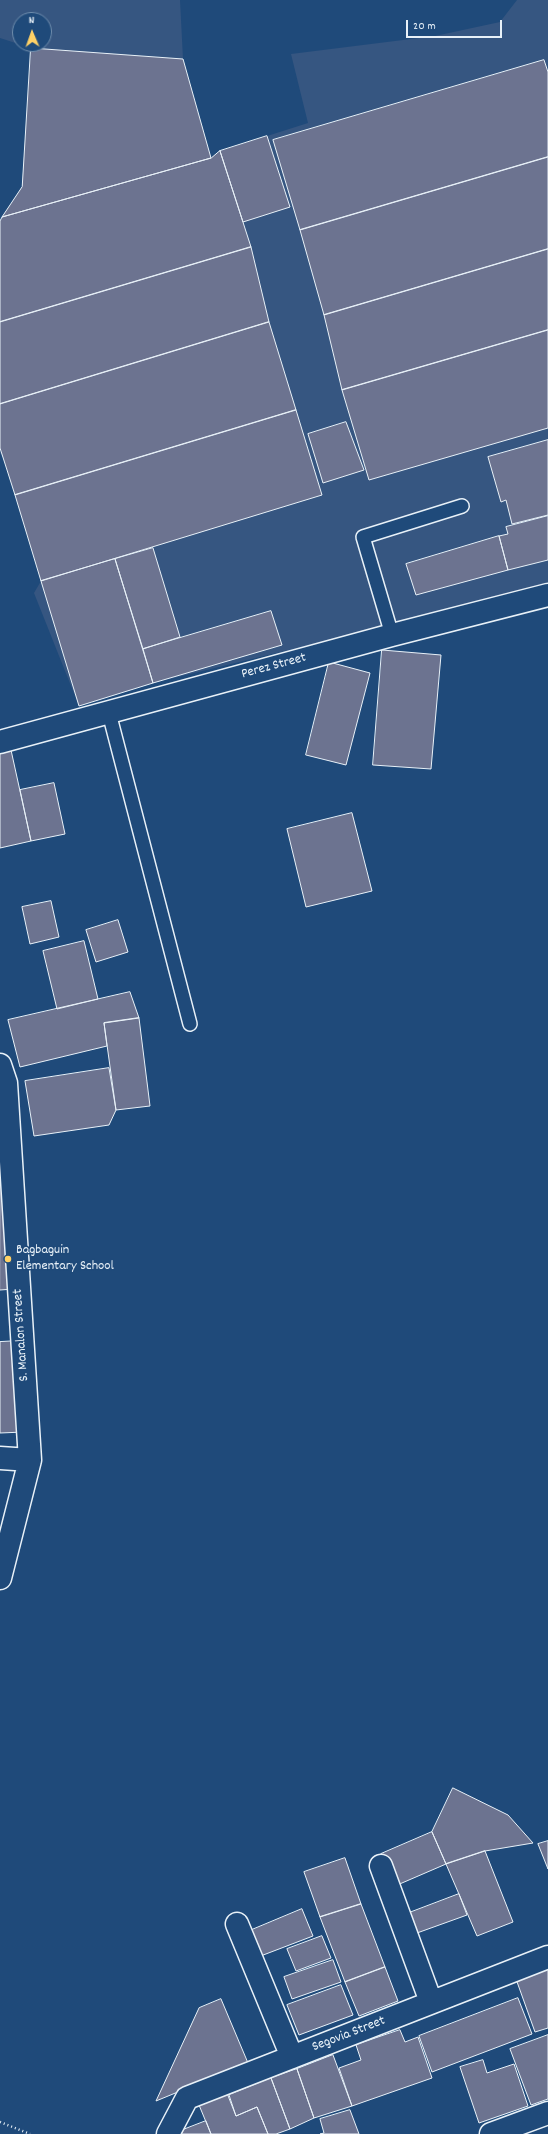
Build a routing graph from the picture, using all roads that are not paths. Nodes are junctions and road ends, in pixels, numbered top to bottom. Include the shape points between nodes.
1 (462, 506) dead end
2 (548, 595) edge
3 (392, 635) junction
4 (109, 713) junction
5 (0, 742) edge
6 (190, 1024) dead end
7 (0, 1065) edge
8 (0, 1458) edge
9 (30, 1460) junction
10 (0, 1578) edge
11 (381, 1866) dead end
12 (237, 1924) dead end
13 (548, 1957) edge
14 (431, 2002) junction
15 (292, 2057) junction
16 (548, 2113) edge
17 (168, 2134) edge
18 (491, 2134) edge

1 - 3 lane via 363,537
2 - 3 street, Perez Street
3 - 4 street, Perez Street
4 - 5 street, Perez Street
4 - 6 lane
7 - 9 street, S. Manalon Street via 6,1083
8 - 9 street
9 - 10 street, S. Manalon Street
11 - 14 street
12 - 15 street
13 - 14 street, Segovia Street
14 - 15 street, Segovia Street
15 - 17 street, Segovia Street via 187,2098
16 - 18 street

